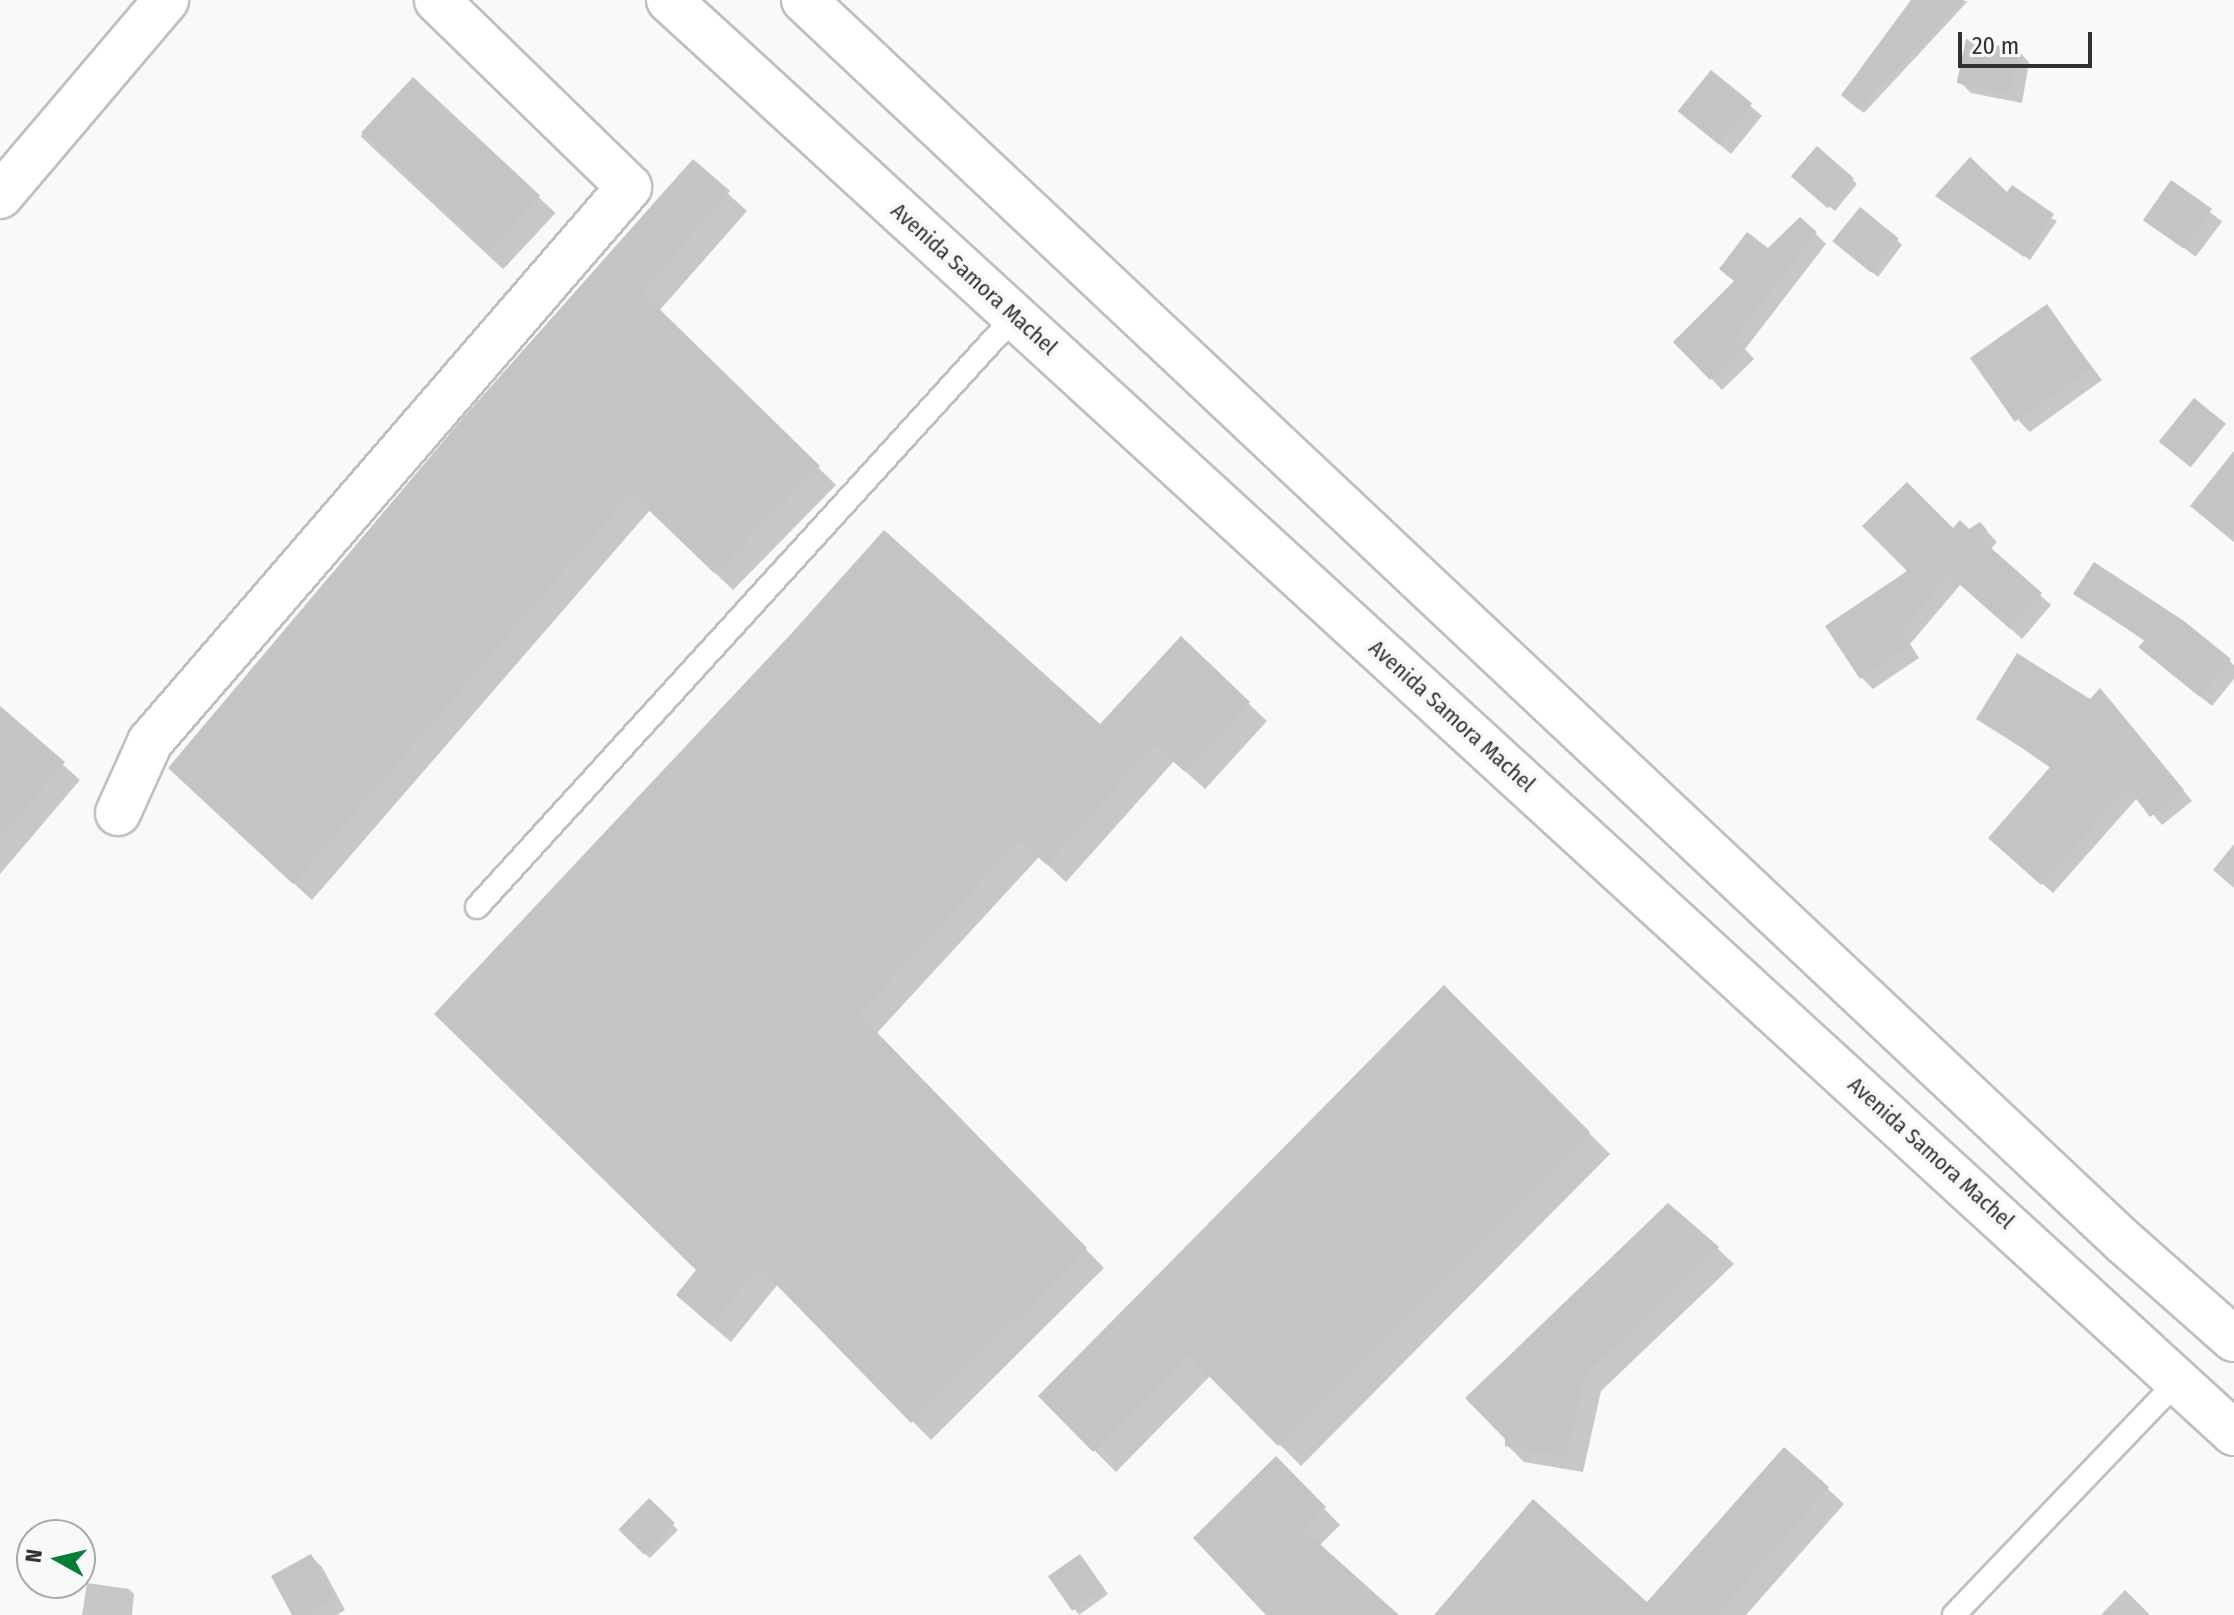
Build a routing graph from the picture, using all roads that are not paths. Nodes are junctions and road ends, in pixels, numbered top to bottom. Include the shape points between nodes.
1 (166, 0) edge
2 (437, 0) edge
3 (669, 0) edge
4 (804, 0) edge
5 (0, 196) edge
6 (1015, 316) junction
7 (118, 813) dead end
8 (477, 907) dead end
9 (2234, 1339) edge
10 (2178, 1381) junction
11 (2234, 1433) edge
12 (1954, 1615) edge

1 - 5 main road
2 - 7 main road via 629,187 150,742
3 - 6 main road, Avenida Samora Machel
4 - 9 main road via 2125,1243
6 - 8 lane
6 - 10 main road, Avenida Samora Machel
10 - 11 main road, Avenida Samora Machel
10 - 12 lane

